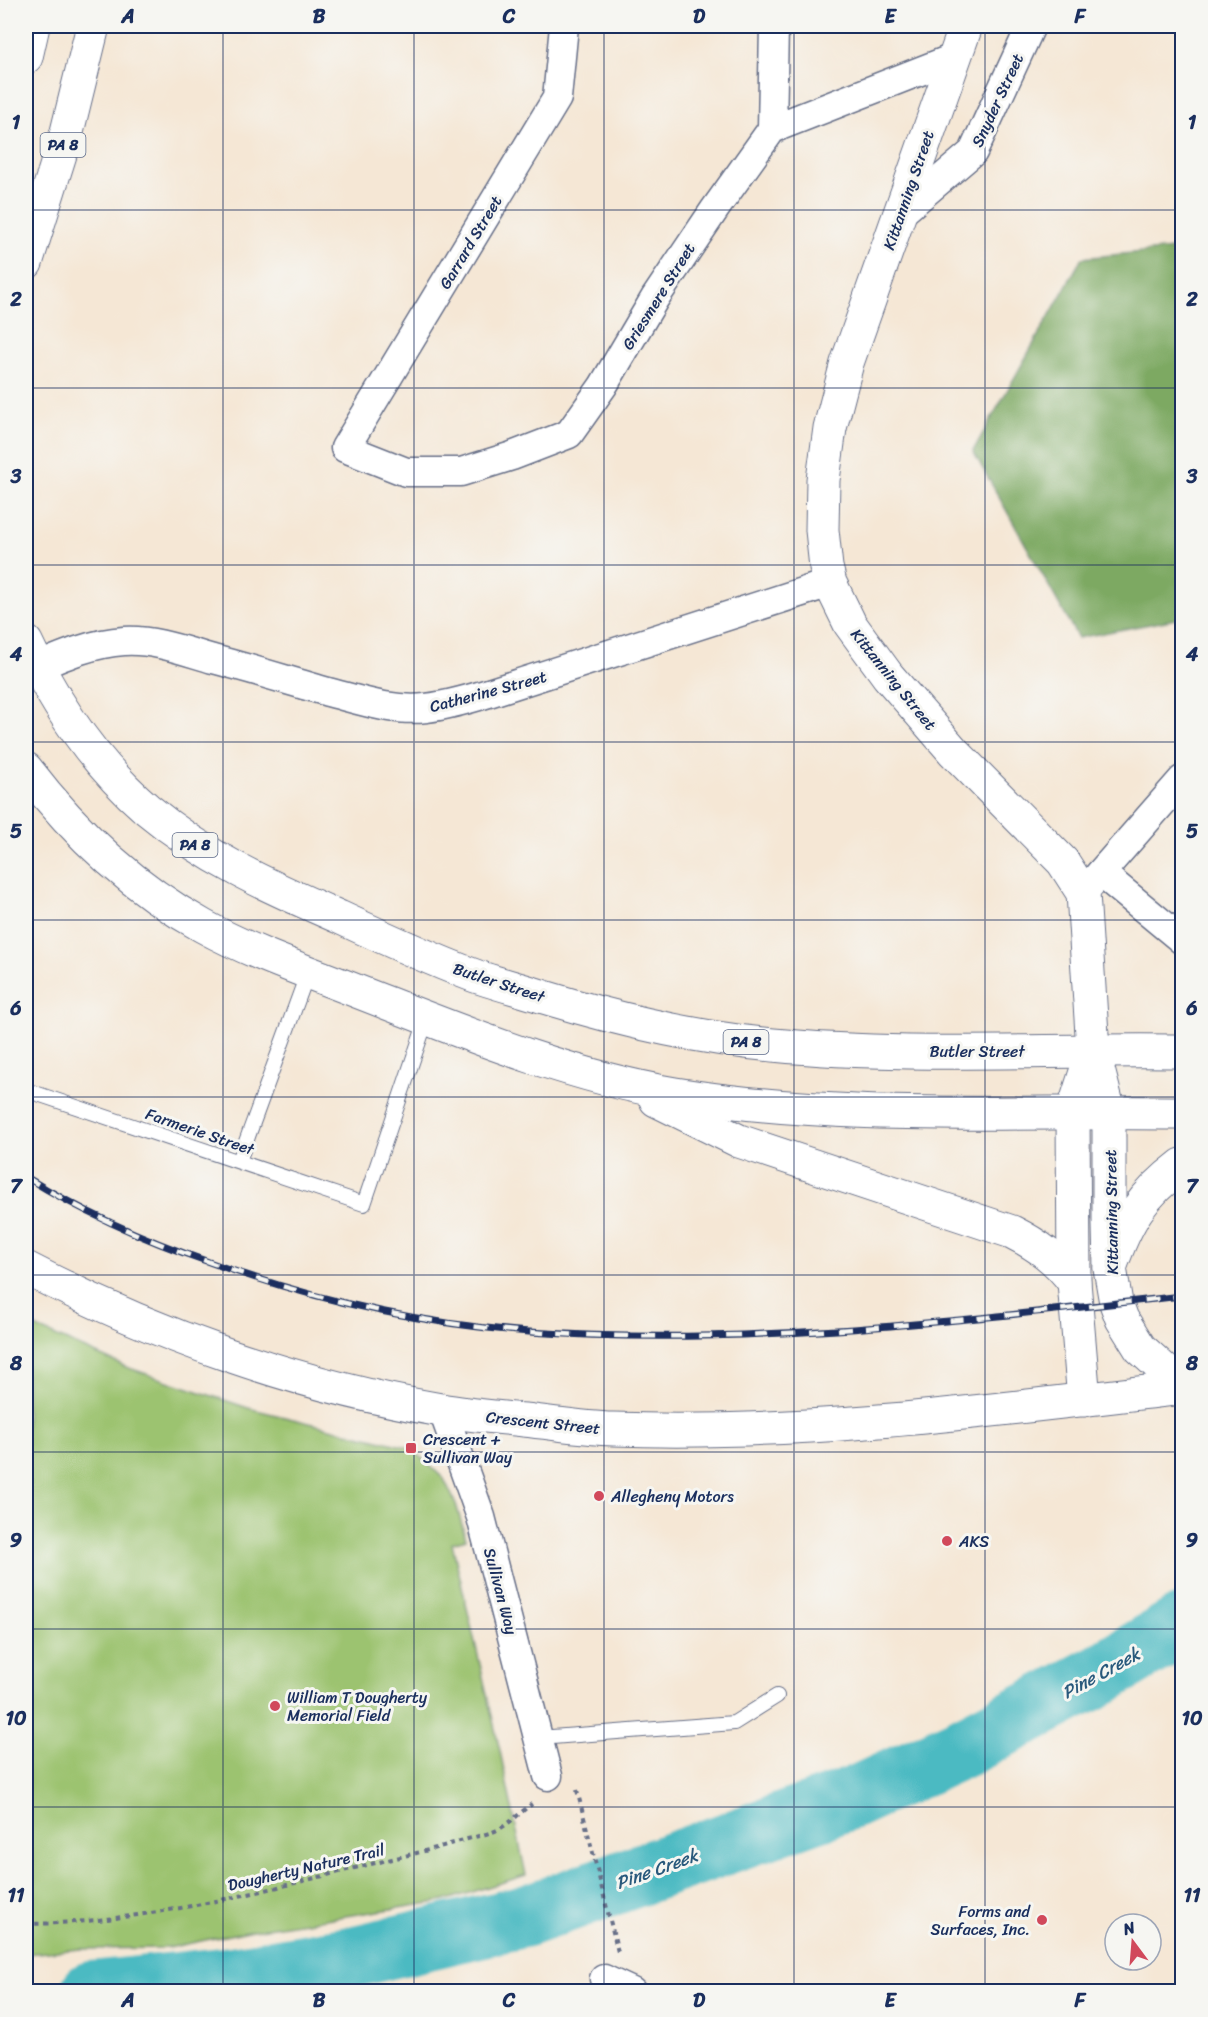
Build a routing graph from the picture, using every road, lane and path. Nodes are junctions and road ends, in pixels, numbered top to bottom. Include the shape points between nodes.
1 (33, 26) edge
2 (93, 26) edge
3 (564, 26) edge
4 (774, 26) edge
5 (966, 26) edge
6 (1030, 26) edge
7 (26, 57) edge
8 (956, 57) junction
9 (772, 129) junction
10 (900, 214) junction
11 (26, 263) edge
12 (345, 448) joint
13 (830, 583) junction
14 (31, 654) edge
15 (26, 769) edge
16 (1182, 780) edge
17 (1092, 883) junction
18 (1182, 940) edge
19 (308, 972) junction
20 (427, 1018) junction
21 (1093, 1050) junction
22 (1182, 1051) edge
23 (616, 1081) junction
24 (26, 1090) edge
25 (1073, 1112) junction
26 (1109, 1112) junction
27 (1182, 1113) edge
28 (239, 1161) junction
29 (1182, 1165) edge
30 (26, 1268) edge
31 (1110, 1268) junction
32 (1074, 1282) junction
33 (1182, 1387) edge
34 (1084, 1400) junction
35 (443, 1411) junction
36 (777, 1696) dead end
37 (539, 1738) junction
38 (548, 1776) dead end
39 (536, 1801) dead end
40 (581, 1810) dead end
41 (26, 1924) edge
42 (619, 1954) dead end
43 (604, 1979) dead end
44 (632, 1992) edge

1 - 7 main road
2 - 11 main road, PA 8 via 67,132
3 - 12 street, Garrard Street via 557,98
4 - 9 street
5 - 8 main road, Kittanning Street
6 - 10 street, Snyder Street via 973,152
8 - 9 street
8 - 10 main road, Kittanning Street
9 - 12 street, Griesmere Street via 655,298 603,386 569,434 461,472 406,472
10 - 13 main road, Kittanning Street via 847,363 830,428 822,530
13 - 14 street, Catherine Street via 469,699 425,708 358,700 150,643 110,642
13 - 17 main road, Kittanning Street via 850,624 888,676 954,752 1063,862
14 - 21 main road, Butler Street / PA 8 via 69,720 104,766 147,808 201,850 267,885 473,975 596,1012 718,1039 856,1050
15 - 19 main road via 103,856 171,908 264,955
16 - 17 street
17 - 18 street
17 - 21 main road, Kittanning Street
19 - 20 main road
19 - 28 lane
20 - 23 main road via 501,1046
20 - 28 lane, Farmerie Street via 364,1204
21 - 22 main road, PA 8
21 - 25 main road, Kittanning Street
21 - 26 main road, Kittanning Street
23 - 25 main road via 713,1099 809,1109
23 - 32 main road via 739,1141 1012,1233 1055,1258
24 - 28 lane, Farmerie Street
25 - 26 main road
25 - 32 main road, Kittanning Street
26 - 27 main road
26 - 31 main road, Kittanning Street
29 - 31 main road via 1135,1212
30 - 35 main road, Crescent Street via 100,1305 204,1346 327,1384
31 - 33 main road, Kittanning Street via 1116,1303 1132,1338
32 - 34 main road, Kittanning Street
33 - 34 main road
34 - 35 main road, Crescent Street via 854,1423 664,1430 570,1426
35 - 37 street, Sullivan Way via 481,1517
36 - 37 lane via 734,1723
37 - 38 street, Sullivan Way
39 - 41 path, Dougherty Nature Trail via 495,1831 332,1874 130,1917
40 - 42 path
43 - 44 street

